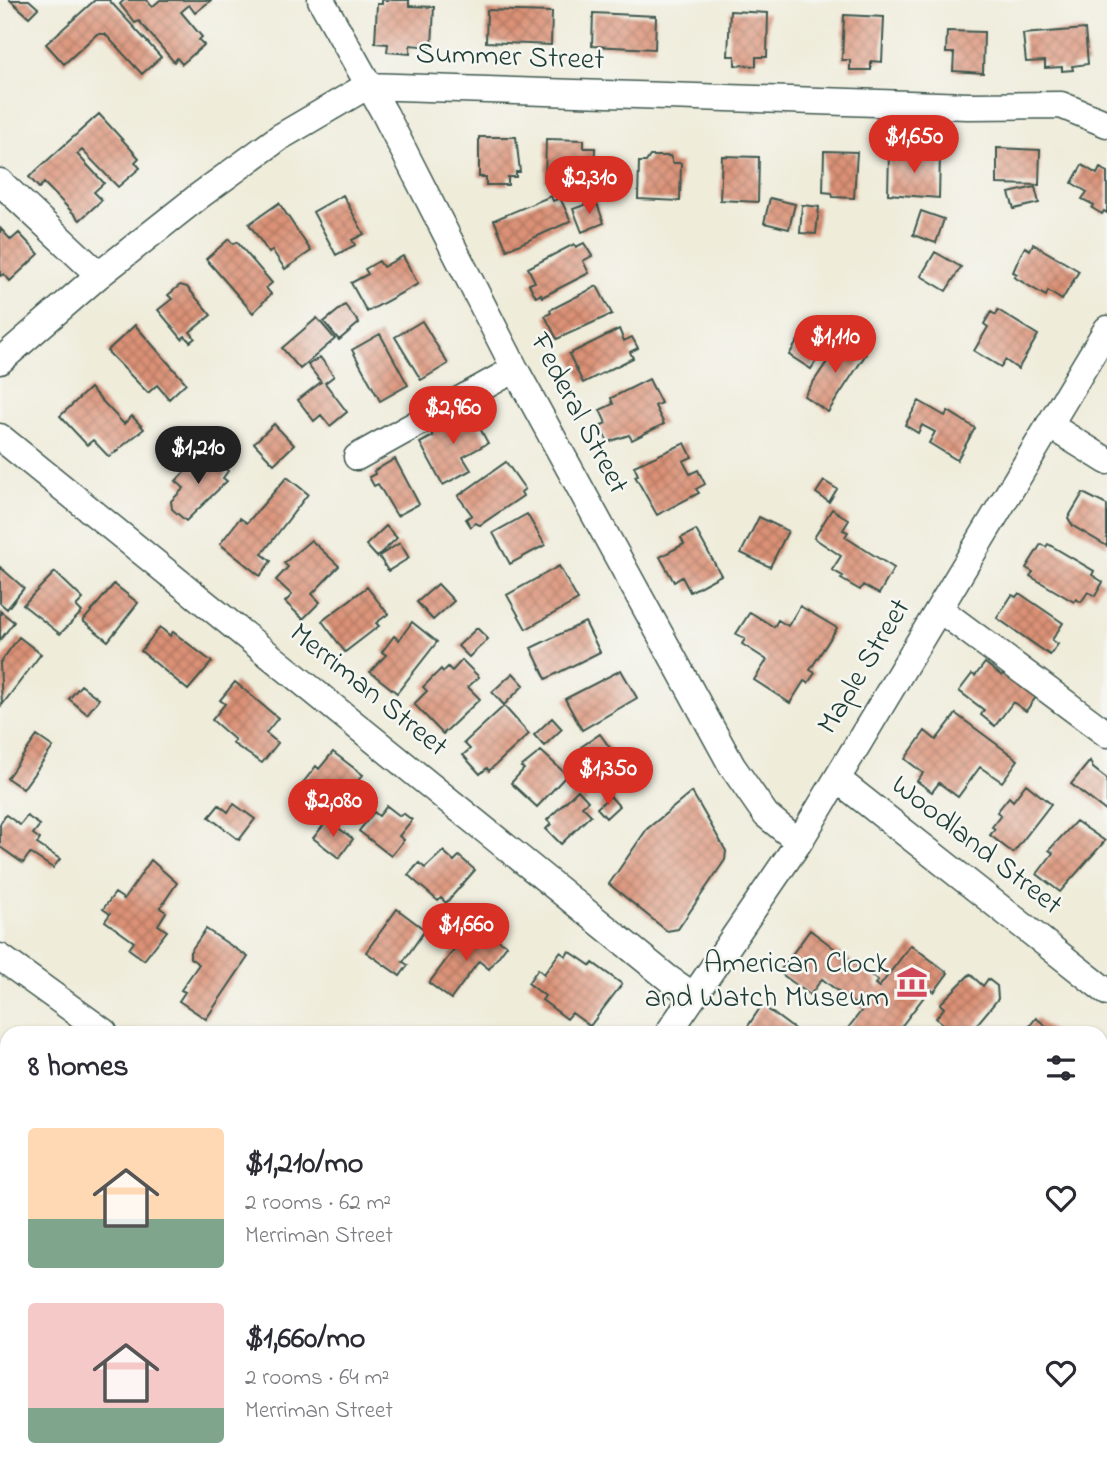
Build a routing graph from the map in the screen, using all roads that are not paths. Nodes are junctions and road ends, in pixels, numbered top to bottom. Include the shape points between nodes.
1 (321, 0) edge
2 (367, 86) junction
3 (1107, 124) edge
4 (0, 182) edge
5 (99, 275) junction
6 (1107, 329) edge
7 (0, 361) edge
8 (515, 369) junction
9 (1049, 425) junction
10 (0, 437) edge
11 (357, 457) dead end
12 (1107, 461) edge
13 (939, 609) junction
14 (1107, 734) edge
15 (837, 779) junction
16 (799, 842) junction
17 (0, 957) edge
18 (1107, 992) edge
19 (694, 996) junction
20 (96, 1026) edge
21 (673, 1026) edge

1 - 2 street, Federal Street
2 - 3 street, Summer Street via 968,106 1061,105
2 - 5 street via 280,137
2 - 8 street, Federal Street
4 - 5 street
5 - 7 street
6 - 9 street, Maple Street
8 - 11 street
8 - 16 street, Federal Street via 732,766 766,815
9 - 12 street
9 - 13 street, Maple Street
10 - 19 street, Merriman Street
13 - 14 street
13 - 15 street, Maple Street
15 - 16 street, Maple Street
15 - 18 street, Woodland Street
16 - 19 street, Maple Street
17 - 20 street
19 - 21 street, Maple Street

